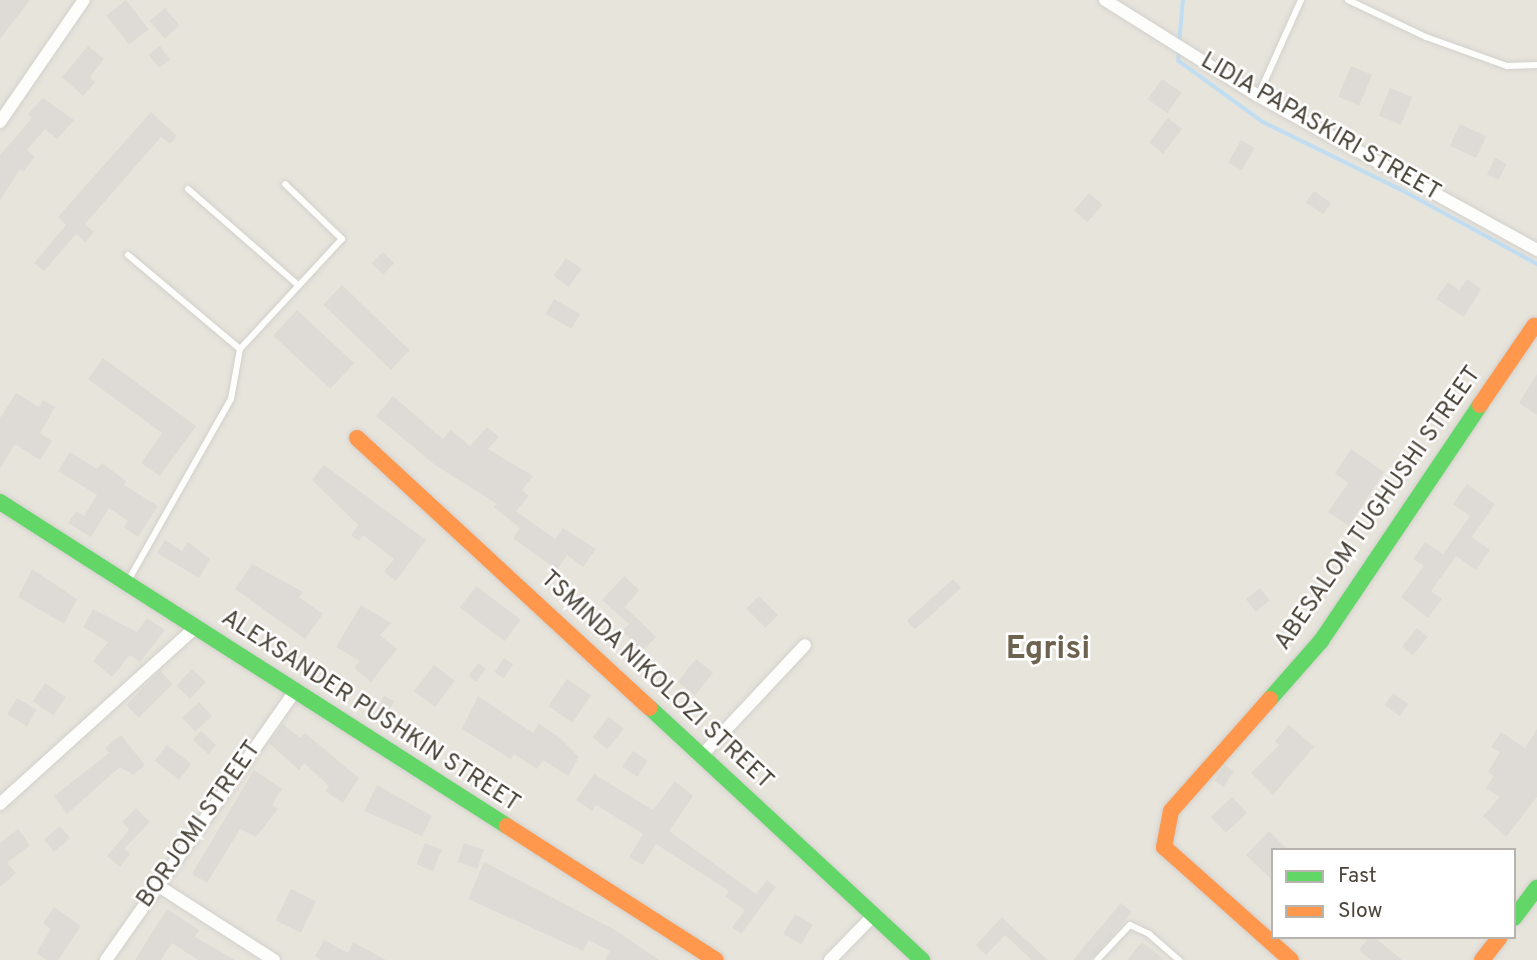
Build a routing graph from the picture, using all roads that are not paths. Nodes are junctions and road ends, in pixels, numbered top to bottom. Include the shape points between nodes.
1 (84, 0) edge
2 (1105, 0) edge
3 (1301, 0) edge
4 (1348, 0) edge
5 (1537, 65) edge
6 (1258, 96) junction
7 (0, 122) edge
8 (285, 184) dead end
9 (188, 190) dead end
10 (1537, 250) edge
11 (128, 255) dead end
12 (299, 285) junction
13 (1534, 326) dead end
14 (240, 349) junction
15 (357, 438) dead end
16 (3, 508) edge
17 (128, 581) junction
18 (196, 627) junction
19 (804, 645) dead end
20 (295, 691) junction
21 (703, 754) junction
22 (0, 804) edge
23 (157, 885) junction
24 (1537, 888) edge
25 (1516, 915) edge
26 (873, 916) junction
27 (1498, 939) edge
28 (106, 960) edge
29 (274, 960) edge
30 (716, 960) edge
31 (830, 960) edge
32 (922, 960) edge
33 (1097, 960) edge
34 (1179, 960) edge
35 (1291, 960) edge
36 (1482, 960) edge

1 - 7 street
2 - 6 street, LIDIA PAPASKIRI STREET
3 - 6 lane
4 - 5 lane via 1426,37 1507,66
6 - 10 street, LIDIA PAPASKIRI STREET
8 - 12 lane via 342,239
9 - 12 lane
11 - 14 lane
12 - 14 lane
13 - 35 main road, ABESALOM TUGHUSHI STREET via 1321,641 1171,811 1164,847
14 - 17 lane via 231,399
15 - 21 main road, TSMINDA NIKOLOZI STREET
16 - 17 main road, ALEXSANDER PUSHKIN STREET
17 - 18 main road, ALEXSANDER PUSHKIN STREET
18 - 20 main road, ALEXSANDER PUSHKIN STREET
18 - 22 street
19 - 21 street
20 - 23 street, BORJOMI STREET
20 - 30 main road, ALEXSANDER PUSHKIN STREET
21 - 26 main road, TSMINDA NIKOLOZI STREET
23 - 28 street, BORJOMI STREET
23 - 29 street
24 - 25 main road
26 - 31 street
26 - 32 main road, TSMINDA NIKOLOZI STREET
27 - 36 main road
33 - 34 lane via 1130,925 1149,934

